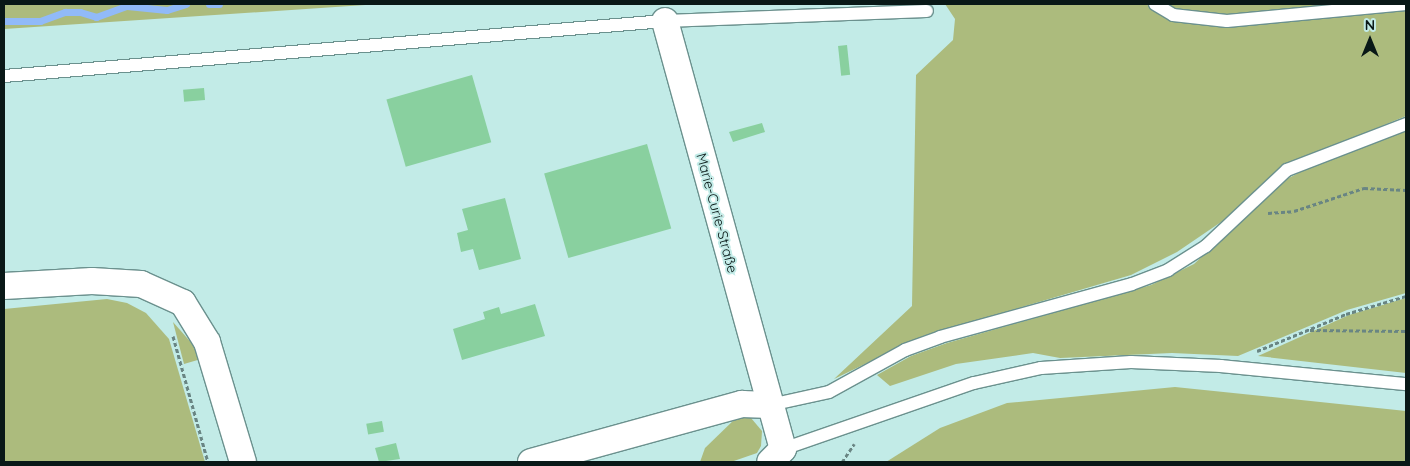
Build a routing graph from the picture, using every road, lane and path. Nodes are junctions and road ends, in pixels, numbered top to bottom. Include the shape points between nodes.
1 (1155, 4) edge
2 (1406, 4) edge
3 (927, 11) dead end
4 (665, 21) junction
5 (4, 76) edge
6 (1406, 124) edge
7 (1406, 190) edge
8 (1233, 220) junction
9 (4, 286) edge
10 (1406, 296) edge
11 (1307, 330) junction
12 (1406, 331) edge
13 (171, 332) dead end
14 (1255, 351) dead end
15 (1406, 384) edge
16 (770, 405) junction
17 (777, 456) edge
18 (208, 462) edge
19 (244, 462) edge
20 (531, 462) edge

1 - 2 lane via 1172,15 1227,21
3 - 4 lane
4 - 5 lane
4 - 16 street, Marie-Curie-Straße
6 - 8 lane via 1288,170
7 - 8 path via 1364,188 1294,211
8 - 16 lane via 1206,246 1168,270 1132,284 940,337 905,350 829,392
9 - 19 street via 92,281 141,284 183,303 208,342
10 - 11 path
11 - 12 path
11 - 14 path
13 - 18 path
15 - 17 lane via 1149,362 1041,368 974,383
16 - 17 street, Marie-Curie-Straße
16 - 20 street via 742,404

